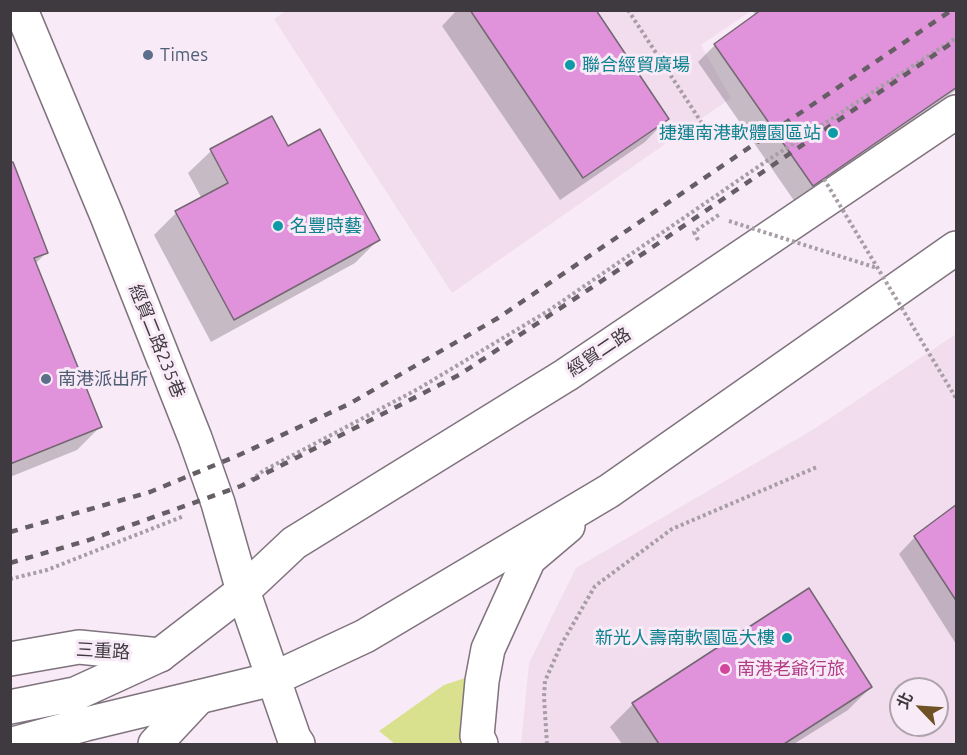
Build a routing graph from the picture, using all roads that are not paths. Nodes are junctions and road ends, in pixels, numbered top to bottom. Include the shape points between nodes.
1 (21, 10) edge
2 (957, 112) edge
3 (957, 248) edge
4 (609, 491) junction
5 (243, 591) junction
6 (160, 655) junction
7 (10, 659) edge
8 (273, 679) junction
9 (199, 697) junction
10 (10, 707) edge
11 (13, 744) edge
12 (155, 744) edge
13 (298, 744) edge
14 (481, 744) edge

1 - 5 main road, 經貿二路235巷 via 195,438
2 - 5 main road, 經貿二路 via 566,375 294,543
3 - 4 main road
4 - 8 main road via 365,636
4 - 14 main road via 529,559 488,649 477,736
5 - 6 main road, 經貿二路
5 - 8 main road, 經貿二路235巷
6 - 7 main road, 三重路 via 78,647
6 - 10 main road, 經貿二路 via 75,694
8 - 9 main road
8 - 13 main road
9 - 11 main road
9 - 12 main road

